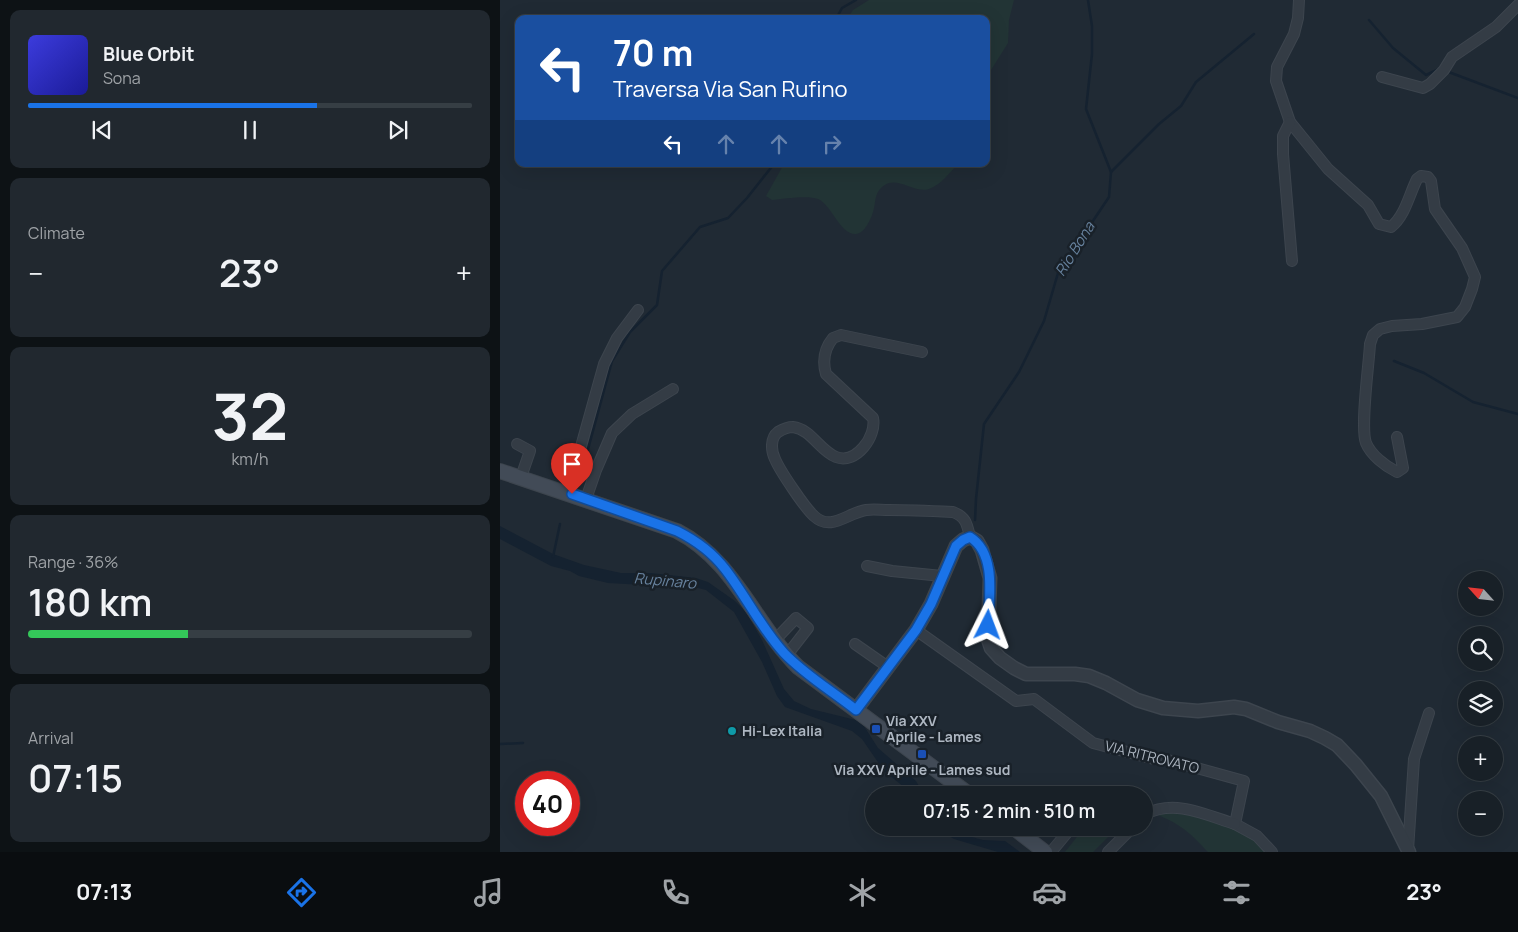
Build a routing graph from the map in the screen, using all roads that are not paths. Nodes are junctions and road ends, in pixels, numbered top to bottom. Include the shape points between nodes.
1 (1299, 0) edge
2 (1518, 5) edge
3 (1382, 77) dead end
4 (1290, 122) junction
5 (1292, 261) dead end
6 (638, 310) dead end
7 (922, 352) dead end
8 (673, 389) dead end
9 (1397, 437) dead end
10 (517, 444) dead end
11 (500, 471) edge
12 (521, 477) junction
13 (568, 493) junction
14 (586, 499) junction
15 (970, 537) junction
16 (867, 566) dead end
17 (942, 576) junction
18 (916, 630) junction
19 (774, 640) junction
20 (855, 644) dead end
21 (787, 655) junction
22 (888, 667) junction
23 (856, 710) junction
24 (1429, 713) dead end
25 (958, 786) edge
26 (1153, 810) edge
27 (1235, 824) junction
28 (1024, 836) edge
29 (1064, 836) edge
30 (1124, 836) edge
31 (1409, 851) edge
32 (1045, 852) edge
33 (1051, 852) edge
34 (1108, 852) edge
35 (1272, 852) edge

1 - 4 street via 1294,34 1277,67 1276,81
2 - 3 street via 1496,27 1452,57 1444,70 1423,88
4 - 5 street via 1283,136 1283,154
4 - 9 street via 1328,169 1368,205 1379,224 1391,227 1396,223 1417,179 1428,177 1435,208 1462,248 1475,277 1466,307 1457,317 1392,326 1372,335 1365,442 1373,454 1397,472 1403,468
6 - 13 street via 617,338 604,364
7 - 15 street via 841,335 833,338 825,353 826,374 873,418 875,427 871,436 855,455 846,459 835,457 799,429 782,429 775,434 772,445 775,459 810,513 818,520 834,523 865,510 953,512 966,520
8 - 14 street via 632,414 612,433
10 - 12 street via 530,451
11 - 12 main road
12 - 13 main road
13 - 14 main road
14 - 19 main road via 692,539 724,567
15 - 17 street via 956,546
15 - 31 street via 982,550 990,578 988,639 1000,658 1026,674 1089,676 1136,700 1163,708 1198,711 1246,709 1325,738 1337,745 1380,796
16 - 17 street
17 - 18 street
18 - 22 street
18 - 27 street, VIA RITROVATO via 1016,701 1034,699 1093,743 1154,759 1164,758 1244,781
19 - 21 main road
19 - 21 street via 796,618 808,628
20 - 22 street
21 - 23 main road via 798,667
22 - 23 street
23 - 25 main road
24 - 31 street via 1414,760
26 - 27 street via 1178,807
27 - 35 street via 1257,836
28 - 32 main road
29 - 33 street
30 - 34 street

